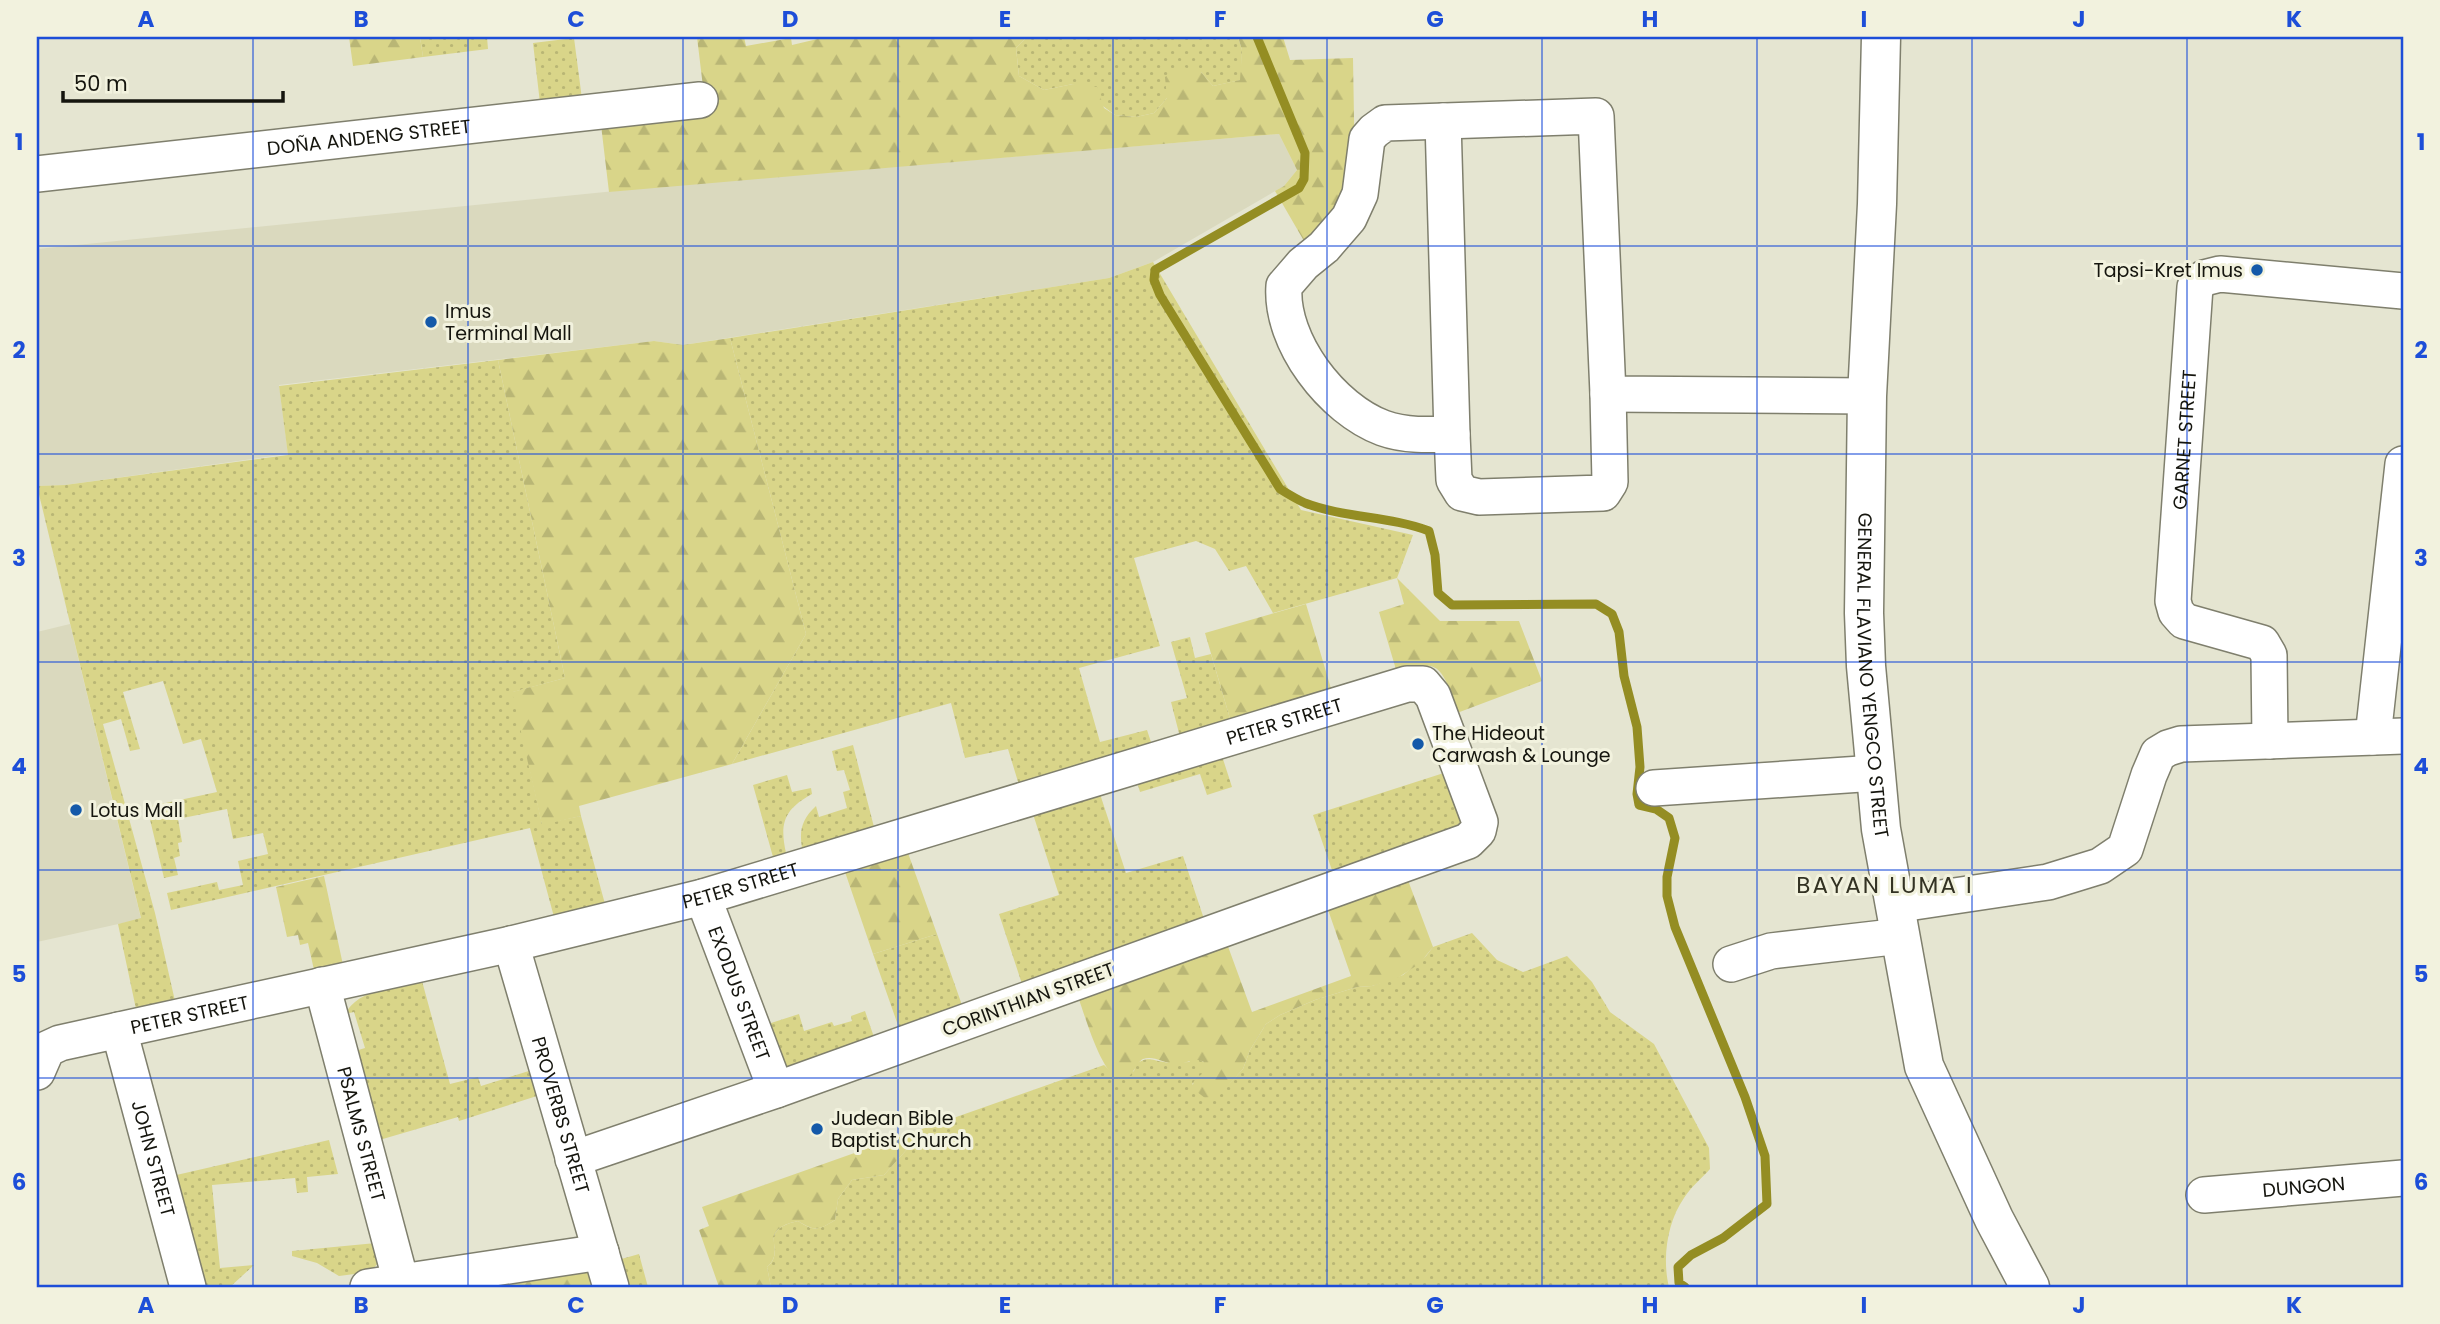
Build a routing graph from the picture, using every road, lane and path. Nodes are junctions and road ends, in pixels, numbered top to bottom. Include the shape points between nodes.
1 (1881, 37) edge
2 (700, 100) dead end
3 (1443, 121) junction
4 (37, 174) edge
5 (2403, 291) edge
6 (1608, 394) junction
7 (1867, 396) junction
8 (1452, 434) junction
9 (2403, 464) edge
10 (1423, 684) joint
11 (2388, 737) edge
12 (2270, 741) junction
13 (1876, 773) junction
14 (1654, 788) dead end
15 (703, 897) junction
16 (1898, 921) junction
17 (511, 944) junction
18 (1731, 964) dead end
19 (322, 985) junction
20 (120, 1030) junction
21 (42, 1060) edge
22 (776, 1090) junction
23 (573, 1158) junction
24 (2403, 1178) edge
25 (2204, 1195) dead end
26 (600, 1252) junction
27 (384, 1285) edge
28 (188, 1287) edge
29 (611, 1287) edge
30 (2030, 1287) edge

1 - 7 main road, GENERAL FLAVIANO YENGCO STREET
2 - 4 street, DOÑA ANDENG STREET
3 - 6 street via 1596,116
3 - 8 street
3 - 8 street via 1385,123 1374,131 1367,139 1360,194 1349,218 1284,286 1283,299 1307,362 1342,405 1382,428 1421,435
5 - 12 street, GARNET STREET via 2220,274 2204,278 2195,287 2173,601 2184,621 2262,643 2269,655
6 - 7 street
6 - 8 street via 1610,482 1603,492 1479,497 1462,493 1454,480
7 - 13 main road, GENERAL FLAVIANO YENGCO STREET via 1864,613
9 - 11 street
10 - 15 street, PETER STREET via 1407,684
10 - 22 street, CORINTHIAN STREET via 1433,696 1480,822 1468,841
11 - 12 street
12 - 16 street via 2181,744 2158,754 2125,849 2100,866
13 - 14 street
13 - 16 main road, GENERAL FLAVIANO YENGCO STREET
15 - 17 street, PETER STREET
15 - 22 street, EXODUS STREET
16 - 18 street
16 - 30 main road, GENERAL FLAVIANO YENGCO STREET via 1924,1066
17 - 19 street, PETER STREET
17 - 23 street, PROVERBS STREET
19 - 20 street, PETER STREET
19 - 27 street, PSALMS STREET
20 - 21 street, PETER STREET via 60,1043
20 - 28 street, JOHN STREET
22 - 23 street, CORINTHIAN STREET
23 - 26 street, PROVERBS STREET
24 - 25 street, DUNGON
26 - 27 street
26 - 29 street, PROVERBS STREET

